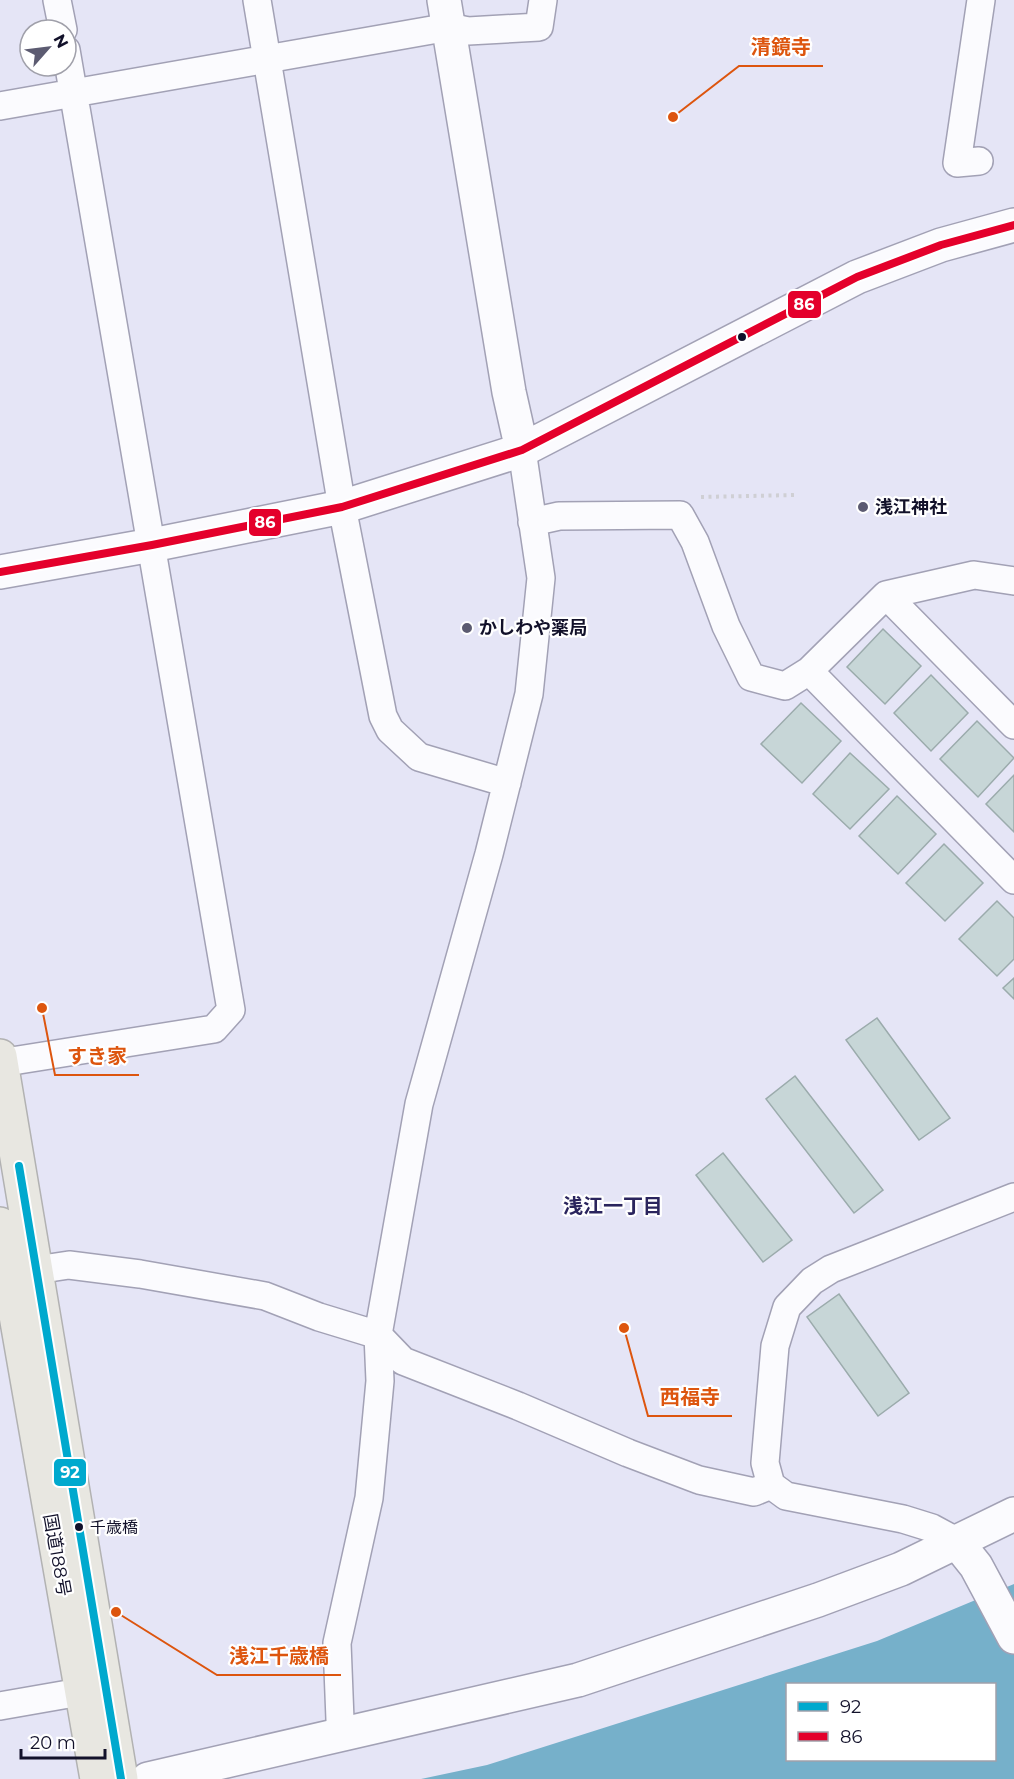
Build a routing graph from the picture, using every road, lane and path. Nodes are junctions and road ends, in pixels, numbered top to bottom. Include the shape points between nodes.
1 (57, 0) edge
2 (257, 0) edge
3 (543, 0) edge
4 (981, 0) edge
5 (446, 13) edge
6 (61, 18) edge
7 (268, 59) junction
8 (71, 78) edge
9 (74, 93) junction
10 (0, 106) edge
11 (980, 161) dead end
12 (1014, 225) edge
13 (522, 450) junction
14 (342, 507) junction
15 (532, 522) junction
16 (152, 545) junction
17 (0, 572) edge
18 (1014, 581) edge
19 (886, 595) junction
20 (809, 671) junction
21 (1014, 725) edge
22 (507, 783) junction
23 (1013, 877) edge
24 (0, 1060) edge
25 (1014, 1197) edge
26 (0, 1224) edge
27 (22, 1272) junction
28 (378, 1335) junction
29 (771, 1485) junction
30 (1014, 1514) edge
31 (966, 1554) junction
32 (1014, 1637) edge
33 (80, 1692) junction
34 (0, 1706) edge
35 (343, 1736) junction
36 (96, 1779) edge
37 (121, 1779) edge
38 (148, 1779) edge

1 - 6 street
2 - 7 street
3 - 5 street via 539,27 468,30
4 - 11 street via 957,163
5 - 7 street
5 - 13 street
7 - 9 street
7 - 14 street
8 - 9 street
9 - 10 street
9 - 16 street
12 - 13 street via 941,245 857,277
13 - 14 street
13 - 15 street
14 - 16 street
14 - 22 street via 383,716 390,730 419,757
15 - 20 street via 559,516 680,515 751,677 785,686
15 - 22 street via 539,590 529,694
16 - 17 street
16 - 24 street via 231,1010 214,1029
18 - 19 street via 974,575
19 - 20 street
19 - 21 street
20 - 23 street
22 - 28 street via 418,1104
24 - 27 highway, 国道188号
25 - 29 street via 831,1269 812,1281 788,1307 775,1346 765,1463
26 - 27 highway, 国道188号
27 - 28 street via 69,1265 265,1296
27 - 33 highway, 国道188号
27 - 37 highway, 国道188号
28 - 29 street via 403,1361 628,1453 699,1480 754,1492
28 - 35 street via 380,1381 369,1498 338,1643
29 - 31 street via 786,1496 932,1528
30 - 31 street
31 - 32 street
31 - 35 street via 901,1569 578,1680
33 - 34 street
33 - 36 highway, 国道188号
35 - 38 street

